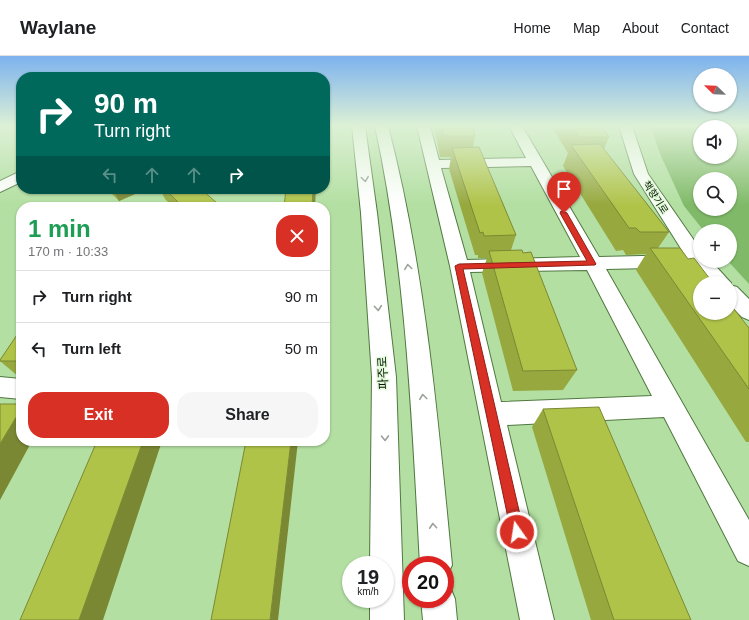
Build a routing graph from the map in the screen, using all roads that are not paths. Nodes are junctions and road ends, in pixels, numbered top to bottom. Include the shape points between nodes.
1 (361, 152) edge
2 (388, 152) edge
3 (429, 152) edge
4 (530, 152) edge
5 (633, 152) edge
6 (535, 162) junction
7 (432, 164) junction
8 (16, 179) edge
9 (0, 187) edge
10 (693, 253) edge
11 (693, 261) edge
12 (592, 264) junction
13 (459, 266) junction
14 (707, 268) edge
15 (714, 276) edge
16 (737, 299) edge
17 (749, 312) edge
18 (0, 387) edge
19 (16, 389) edge
20 (670, 406) junction
21 (491, 414) junction
22 (749, 550) edge
23 (435, 556) edge
24 (439, 608) edge
25 (387, 620) edge
26 (440, 620) edge
27 (537, 620) edge

1 -> 25 main road, 파주로 via 384,377
23 -> 2 main road via 424,406 408,268
3 - 7 main road
4 - 6 main road
5 - 10 main road, 책향기로 via 641,174
6 - 7 main road
6 - 12 main road
7 - 13 main road
8 - 9 main road
11 - 12 main road
12 - 13 main road
12 - 20 main road
13 - 21 main road
14 - 15 main road, 책향기로
16 - 17 main road
18 - 19 main road
20 - 21 main road
20 - 22 main road
21 - 27 main road
24 - 26 main road

